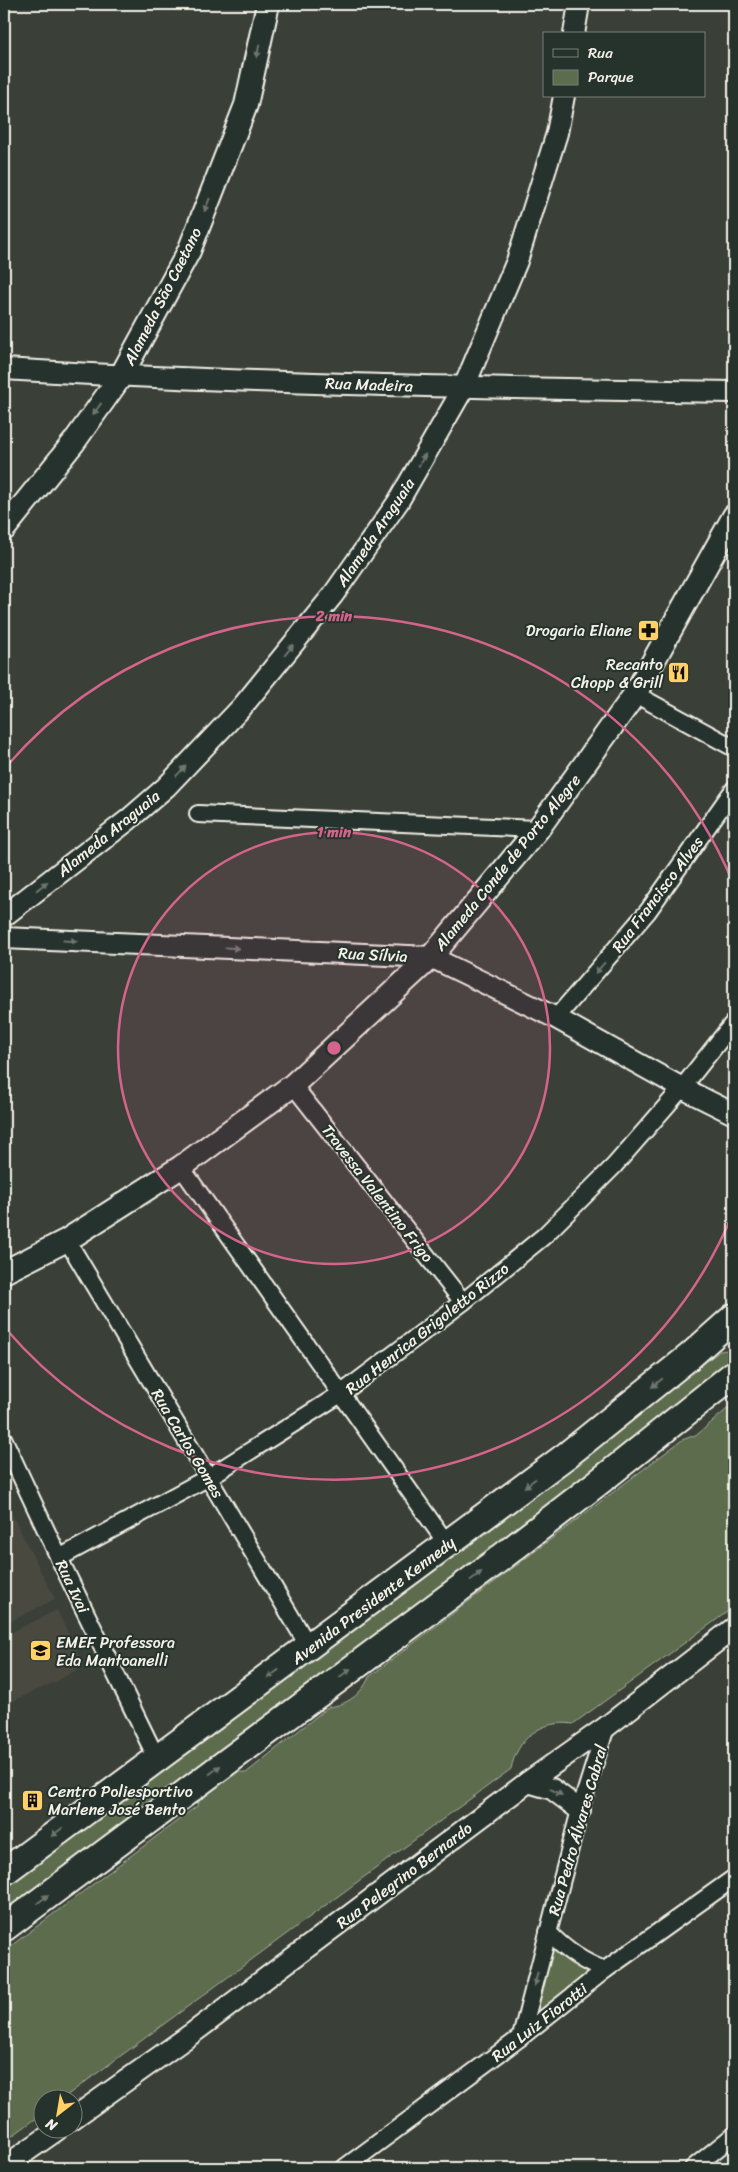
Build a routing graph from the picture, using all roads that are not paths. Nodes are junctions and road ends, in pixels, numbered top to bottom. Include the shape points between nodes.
1 (268, 4) edge
2 (578, 4) edge
3 (574, 32) edge
4 (564, 98) edge
5 (4, 369) edge
6 (121, 376) junction
7 (464, 388) junction
8 (734, 392) edge
9 (734, 516) edge
10 (4, 529) edge
11 (635, 694) junction
12 (734, 748) edge
13 (734, 789) edge
14 (198, 814) dead end
15 (538, 829) junction
16 (4, 916) edge
17 (4, 938) edge
18 (431, 957) junction
19 (556, 1018) junction
20 (734, 1022) edge
21 (293, 1085) junction
22 (682, 1088) junction
23 (734, 1114) edge
24 (181, 1167) junction
25 (67, 1240) junction
26 (4, 1272) edge
27 (463, 1302) junction
28 (734, 1317) edge
29 (734, 1341) edge
30 (689, 1357) junction
31 (734, 1374) edge
32 (342, 1393) junction
33 (4, 1440) edge
34 (209, 1477) junction
35 (447, 1544) junction
36 (59, 1558) junction
37 (734, 1628) edge
38 (309, 1647) junction
39 (606, 1728) junction
40 (157, 1759) junction
41 (528, 1782) junction
42 (580, 1810) junction
43 (4, 1872) edge
44 (734, 1878) edge
45 (4, 1928) edge
46 (548, 1932) junction
47 (605, 1970) junction
48 (521, 2037) junction
49 (82, 2111) edge
50 (734, 2135) edge
51 (43, 2140) edge
52 (4, 2167) edge
53 (344, 2168) edge
54 (693, 2168) edge

1 -> 6 main road, Alameda São Caetano via 246,105 188,251
2 - 3 street
4 - 7 street, Alameda Araguaia via 557,133 516,261
5 - 6 street, Rua Madeira
6 - 7 street, Rua Madeira
6 -> 10 main road, Alameda São Caetano via 74,442
7 - 8 street, Rua Madeira
16 -> 7 street, Alameda Araguaia via 166,787 242,707 333,595 398,502
9 - 11 main road, Alameda Conde de Porto Alegre
11 - 12 street
11 - 15 main road, Alameda Conde de Porto Alegre
13 -> 19 street, Rua Francisco Alves via 648,911
14 - 15 street
15 - 18 main road, Alameda Conde de Porto Alegre
17 -> 18 street, Rua Sílvia
18 - 19 street, Rua Sílvia
18 - 21 main road, Alameda Conde de Porto Alegre
19 - 22 street, Rua Sílvia
20 - 22 street, Rua Henrica Grigoletto Rizzo
21 - 24 main road, Alameda Conde de Porto Alegre
21 - 27 street, Travessa Valentino Frigo
22 - 23 street, Rua Sílvia
22 - 27 street, Rua Henrica Grigoletto Rizzo via 614,1166 544,1236
24 - 25 main road, Alameda Conde de Porto Alegre
24 - 32 street
25 - 26 main road, Alameda Conde de Porto Alegre
25 - 34 street, Rua Carlos Gomes
27 - 32 street, Rua Henrica Grigoletto Rizzo
28 - 30 main road, Avenida Presidente Kennedy
29 - 30 main road
30 -> 35 main road, Avenida Presidente Kennedy via 567,1455
45 -> 31 main road via 488,1567
32 - 34 street, Rua Henrica Grigoletto Rizzo
32 - 35 street
33 - 36 street, Rua Ivai
34 - 36 street, Rua Henrica Grigoletto Rizzo
34 - 38 street, Rua Carlos Gomes
35 - 38 main road, Avenida Presidente Kennedy
36 - 40 street, Rua Ivai
37 - 39 street, Rua Pelegrino Bernardo
38 -> 40 main road, Avenida Presidente Kennedy
39 - 41 street, Rua Pelegrino Bernardo
39 - 42 street, Rua Pedro Álvares Cabral
40 -> 43 main road, Avenida Presidente Kennedy
41 -> 42 street via 552,1789
41 - 49 street, Rua Pelegrino Bernardo via 190,2035
42 - 46 street, Rua Pedro Álvares Cabral
44 - 47 street, Rua Luiz Fiorotti
46 - 47 street, Rua Pedro Álvares Cabral via 578,1958
46 -> 48 street, Rua Pedro Álvares Cabral
47 - 48 street, Rua Luiz Fiorotti
48 - 53 street, Rua Luiz Fiorotti
50 - 54 street
51 - 52 street

